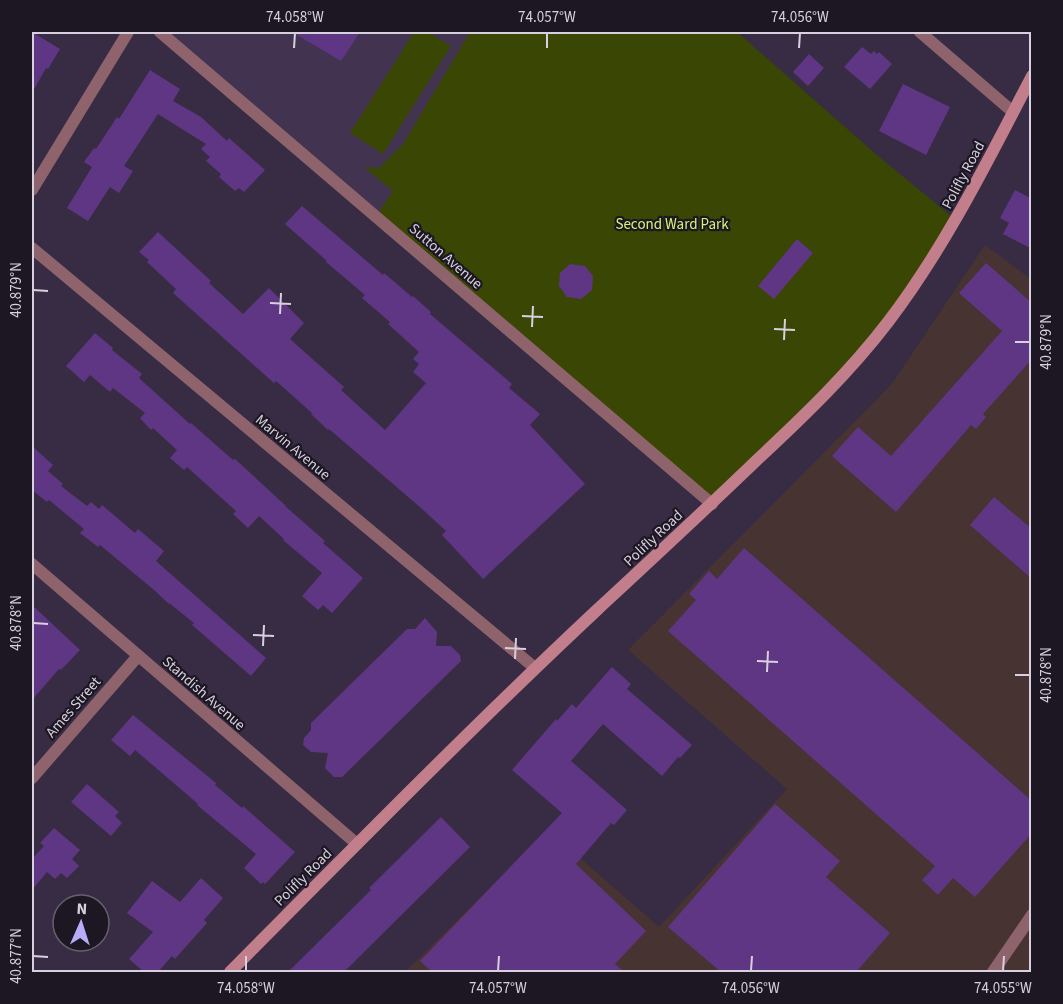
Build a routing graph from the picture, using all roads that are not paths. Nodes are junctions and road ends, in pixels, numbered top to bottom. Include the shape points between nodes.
1 (128, 32) edge
2 (160, 32) edge
3 (920, 32) edge
4 (1032, 75) edge
5 (1013, 112) junction
6 (32, 190) edge
7 (32, 248) edge
8 (712, 504) junction
9 (32, 564) edge
10 (138, 656) junction
11 (535, 668) junction
12 (32, 778) edge
13 (357, 844) junction
14 (1032, 915) edge
15 (230, 972) edge
16 (993, 972) edge

1 - 6 street
2 - 8 street, Sutton Avenue
3 - 5 street
4 - 5 main road, Polifly Road
5 - 8 main road, Polifly Road via 961,211 887,323 845,375
7 - 11 street, Marvin Avenue
8 - 11 main road, Polifly Road
9 - 10 street, Standish Avenue
10 - 12 street, Ames Street
10 - 13 street, Standish Avenue
11 - 13 main road, Polifly Road
13 - 15 main road, Polifly Road
14 - 16 street

